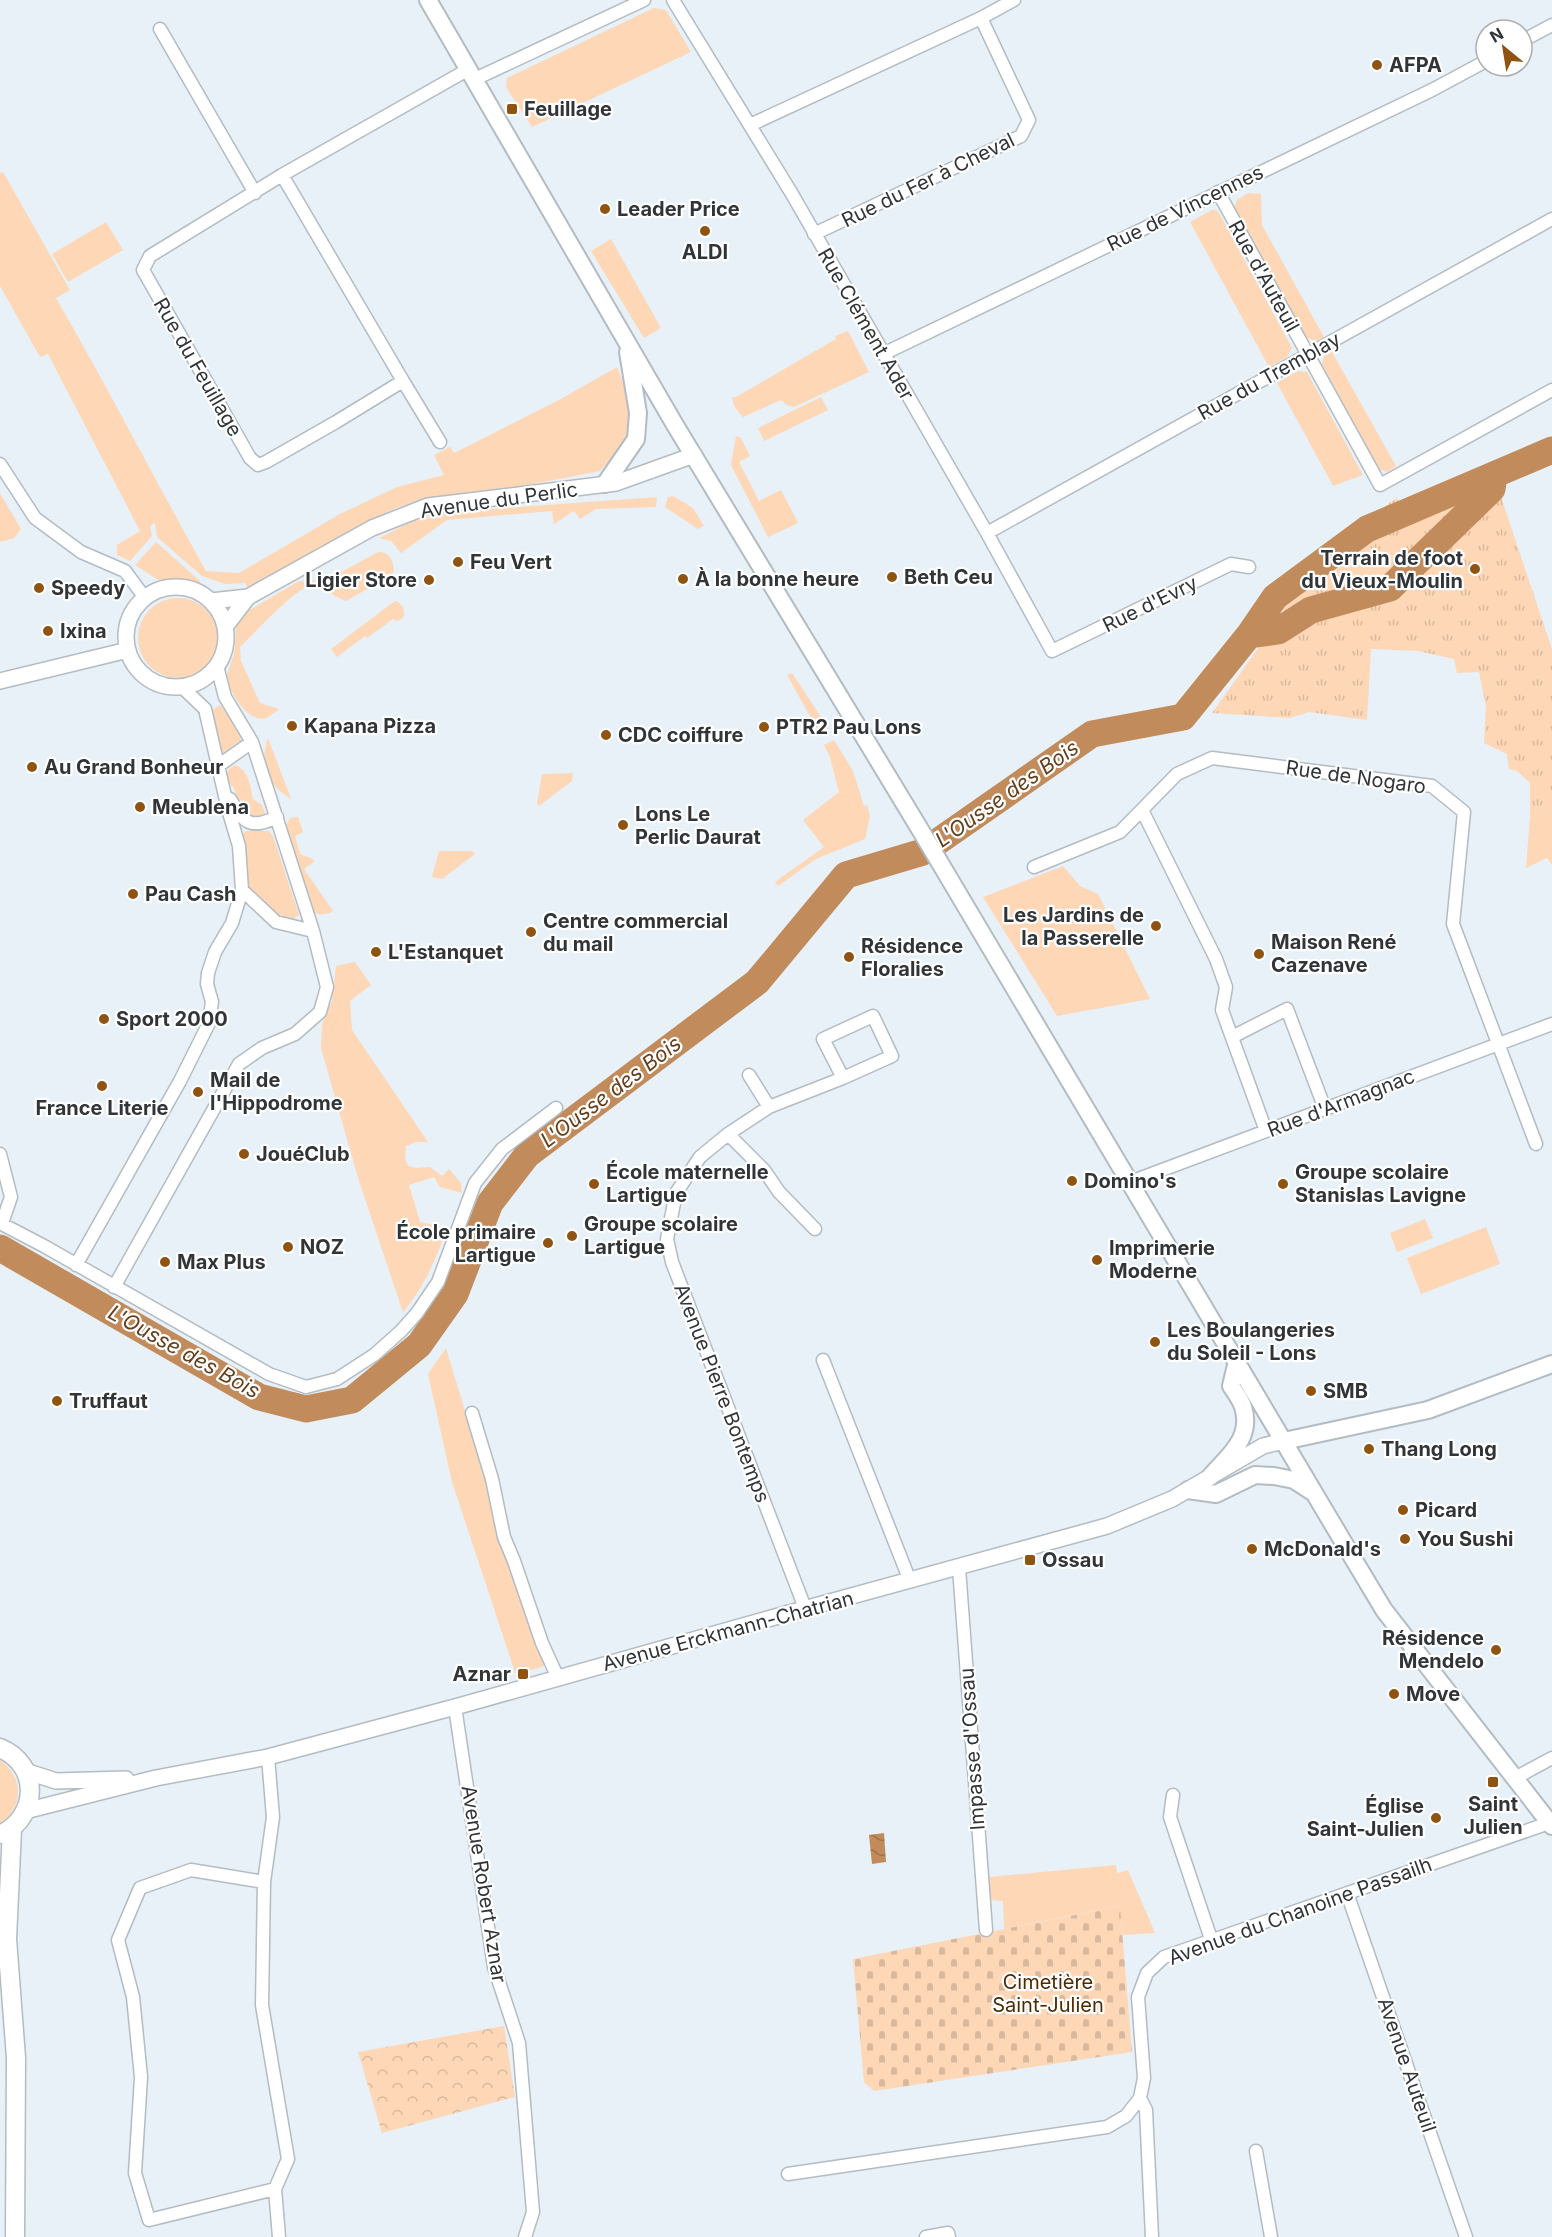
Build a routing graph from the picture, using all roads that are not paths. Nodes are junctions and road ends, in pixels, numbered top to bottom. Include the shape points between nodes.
1 (428, 0) edge
2 (644, 0) edge
3 (673, 0) edge
4 (1014, 0) edge
5 (981, 18) junction
6 (1552, 25) edge
7 (160, 29) dead end
8 (1534, 35) edge
9 (1474, 67) edge
10 (472, 74) junction
11 (750, 125) junction
12 (282, 176) junction
13 (1218, 192) junction
14 (255, 193) junction
15 (1552, 219) edge
16 (814, 234) junction
17 (625, 339) junction
18 (883, 354) junction
19 (1307, 355) junction
20 (403, 381) junction
21 (1552, 390) edge
22 (440, 442) dead end
23 (694, 455) junction
24 (0, 464) edge
25 (605, 484) junction
26 (987, 533) junction
27 (1249, 567) dead end
28 (248, 597) junction
29 (145, 598) junction
30 (211, 601) junction
31 (225, 627) junction
32 (128, 650) junction
33 (1052, 651) joint
34 (217, 666) junction
35 (0, 681) edge
36 (182, 687) junction
37 (252, 742) junction
38 (218, 766) junction
39 (222, 785) junction
40 (1142, 810) junction
41 (277, 817) junction
42 (1034, 867) dead end
43 (242, 890) junction
44 (314, 931) junction
45 (1552, 1024) edge
46 (1232, 1037) junction
47 (1498, 1044) junction
48 (749, 1075) dead end
49 (843, 1078) junction
50 (769, 1107) junction
51 (556, 1108) dead end
52 (1324, 1109) junction
53 (1266, 1131) junction
54 (728, 1134) junction
55 (1536, 1144) dead end
56 (0, 1154) edge
57 (1130, 1182) junction
58 (1, 1223) edge
59 (815, 1229) dead end
60 (76, 1264) junction
61 (114, 1287) junction
62 (823, 1360) dead end
63 (1237, 1361) junction
64 (1552, 1364) edge
65 (472, 1413) dead end
66 (1284, 1442) junction
67 (1210, 1477) junction
68 (1188, 1490) junction
69 (1315, 1494) junction
70 (959, 1568) junction
71 (910, 1581) junction
72 (805, 1608) junction
73 (558, 1678) junction
74 (456, 1707) junction
75 (0, 1749) edge
76 (268, 1758) junction
77 (1552, 1758) edge
78 (25, 1771) junction
79 (156, 1778) junction
80 (1515, 1778) junction
81 (1173, 1795) dead end
82 (25, 1811) junction
83 (1551, 1825) edge
84 (6, 1832) edge
85 (264, 1882) junction
86 (1347, 1893) junction
87 (0, 1912) edge
88 (986, 1930) dead end
89 (7, 1939) junction
90 (1211, 1939) junction
91 (1140, 2098) junction
92 (1256, 2151) dead end
93 (788, 2174) dead end
94 (275, 2189) junction
95 (15, 2237) edge
96 (279, 2237) edge
97 (525, 2237) edge
98 (926, 2237) edge
99 (949, 2237) edge
100 (1152, 2237) edge
101 (1271, 2237) edge
102 (1466, 2237) edge

1 - 10 main road
2 - 10 street, Rue du Feuillage
3 - 11 street, Rue Clément Ader
4 - 5 street
5 - 11 street
5 - 16 street, Rue du Fer à Cheval via 1029,120 1021,136
6 - 8 street
7 - 14 street
9 - 13 street, Rue de Vincennes
10 - 12 street, Rue du Feuillage
10 - 17 main road
11 - 16 street, Rue Clément Ader
12 - 14 street, Rue du Feuillage
12 - 20 street
13 - 18 street, Rue de Vincennes
13 - 19 street, Rue d'Auteuil
14 - 20 street, Rue du Feuillage via 150,256 143,270 250,458 258,465 266,462
15 - 19 street, Rue du Tremblay
16 - 18 street, Rue Clément Ader
17 - 23 main road
17 - 25 main road via 638,413 636,439
18 - 26 street, Rue Clément Ader
19 - 21 street, Rue d'Auteuil via 1380,485
19 - 26 street, Rue du Tremblay
20 - 22 street
23 - 25 street, Avenue du Perlic
23 - 57 main road
24 - 29 street via 35,518 81,552 125,571
25 - 28 street, Avenue du Perlic via 428,506 372,528
26 - 33 street, Rue Clément Ader
27 - 33 street, Rue d'Evry via 1231,564
28 - 30 street, Avenue du Perlic
28 - 31 street, Avenue du Perlic
29 - 30 street via 158,591 179,588
29 - 32 street via 129,621
30 - 31 street
31 - 34 street via 226,641
32 - 35 street
32 - 36 street via 138,669 154,682
34 - 36 street via 207,676
34 - 37 street via 225,697
36 - 38 street via 205,709
37 - 38 street
37 - 41 street
38 - 39 street
39 - 41 street via 248,822 262,824
39 - 43 street via 239,846
40 - 42 street, Rue de Nogaro via 1120,832
40 - 46 street via 1216,959 1226,987 1222,1010
40 - 47 street, Rue de Nogaro via 1177,774 1212,758 1432,786 1464,812 1453,924
41 - 44 street
43 - 44 street via 276,922
43 - 60 street via 232,923 215,951 208,973 212,1002 209,1023
44 - 61 street via 327,987 320,1012 295,1034 262,1048 239,1064
45 - 47 street, Rue d'Armagnac
46 - 52 street via 1287,1009
46 - 53 street
47 - 52 street, Rue d'Armagnac
47 - 55 street, Rue de Nogaro
48 - 50 street
49 - 49 street, Avenue Pierre Bontemps via 892,1056 873,1016 823,1039
49 - 50 street, Avenue Pierre Bontemps
50 - 54 street, Avenue Pierre Bontemps
51 - 61 street via 502,1149 475,1183 438,1282 417,1313 374,1355 337,1378 306,1388 269,1374
52 - 53 street, Rue d'Armagnac
53 - 57 street, Rue d'Armagnac
54 - 59 street
54 - 72 street, Avenue Pierre Bontemps via 700,1157 676,1193 667,1239 672,1262
56 - 58 street via 10,1197
57 - 63 main road
58 - 60 street
60 - 61 street
62 - 71 street
63 - 66 main road
63 - 67 main road via 1231,1386 1243,1406 1243,1440
64 - 66 main road via 1428,1410
65 - 73 street via 504,1537
66 - 67 street, Avenue Erckmann-Chatrian via 1263,1446
66 - 69 main road
67 - 68 street, Avenue Erckmann-Chatrian
68 - 69 main road via 1216,1494 1255,1476 1274,1476 1294,1480
68 - 70 street, Avenue Erckmann-Chatrian via 1107,1526
69 - 80 main road via 1384,1610
70 - 71 street, Avenue Erckmann-Chatrian
70 - 88 street, Impasse d'Ossau
71 - 72 street, Avenue Erckmann-Chatrian
72 - 73 street, Avenue Erckmann-Chatrian
73 - 74 street, Avenue Erckmann-Chatrian
74 - 76 street, Avenue Erckmann-Chatrian
74 - 97 street, Avenue Robert Aznar via 494,1967 519,2043 533,2212
75 - 78 main road via 12,1755
76 - 79 street, Avenue Erckmann-Chatrian
76 - 85 street via 273,1817
77 - 80 street
78 - 79 street, Avenue Erckmann-Chatrian via 56,1781
78 - 82 main road via 29,1791
79 - 82 street, Avenue Erckmann-Chatrian
80 - 83 main road
81 - 90 street via 1170,1817
82 - 84 main road
83 - 86 street, Avenue du Chanoine Passailh
84 - 89 main road
85 - 94 street via 262,2005 288,2159
85 - 94 street via 191,1870 140,1888 118,1941 132,1997 141,2077 135,2173 149,2220
86 - 90 street, Avenue du Chanoine Passailh
86 - 102 street, Avenue Auteuil
87 - 89 main road
89 - 95 main road via 16,2058
90 - 91 street, Avenue du Chanoine Passailh via 1164,1957 1147,1974 1138,1997 1144,2078
91 - 93 street via 1126,2116 1107,2127
91 - 100 street, Avenue du Chanoine Passailh via 1146,2110
92 - 101 street
94 - 96 street
98 - 99 street via 948,2233

